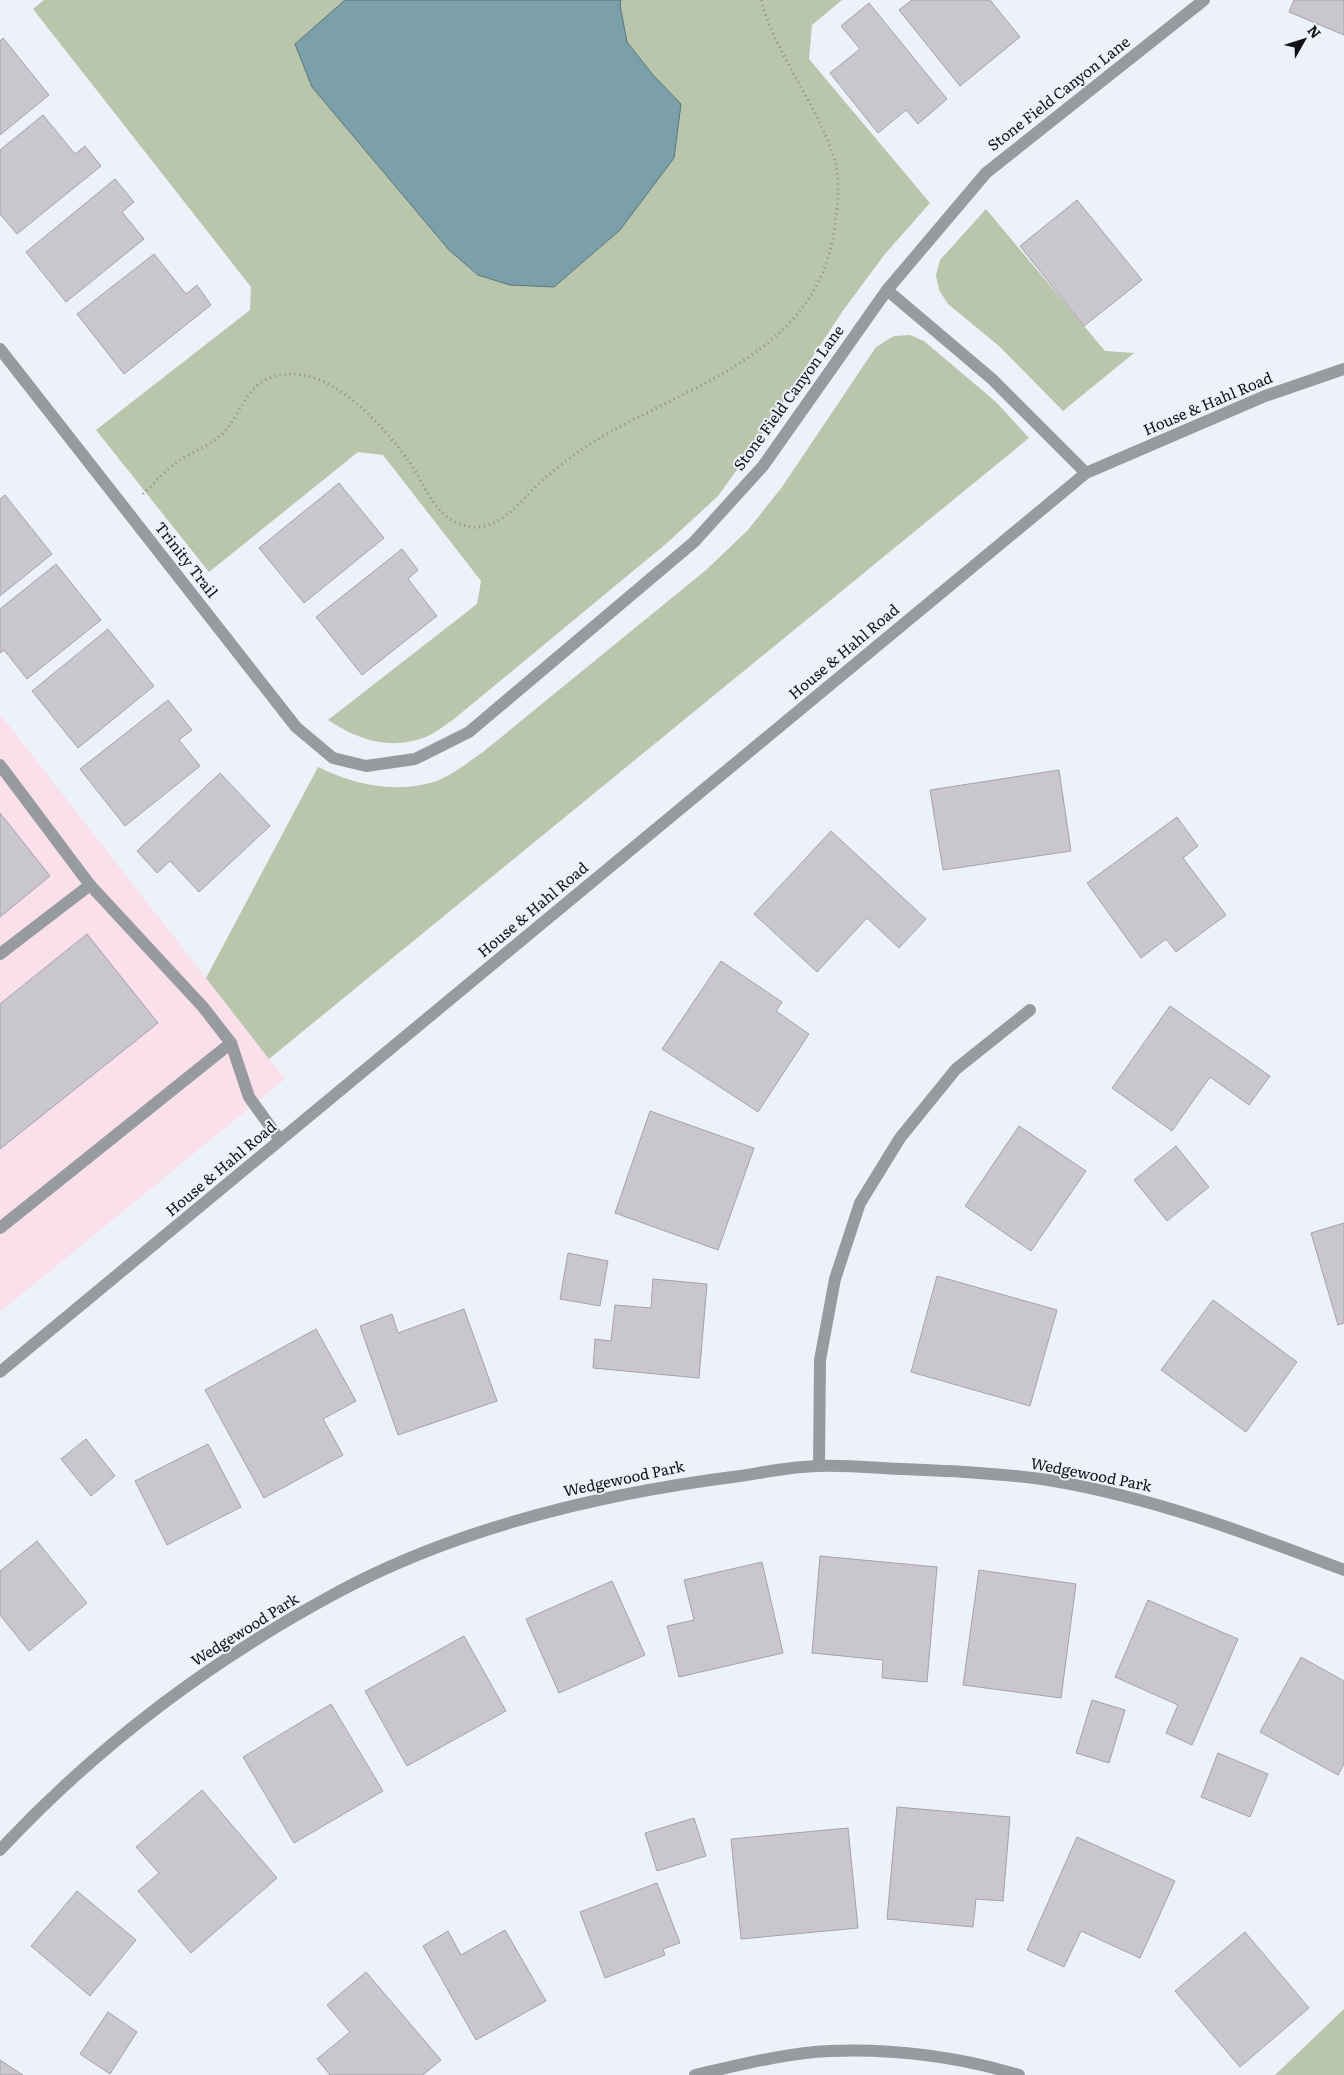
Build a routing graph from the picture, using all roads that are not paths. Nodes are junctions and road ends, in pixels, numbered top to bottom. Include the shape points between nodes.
1 (1204, 0) edge
2 (887, 290) junction
3 (0, 349) edge
4 (1344, 369) edge
5 (1086, 473) junction
6 (0, 765) edge
7 (366, 766) joint
8 (90, 885) junction
9 (0, 954) edge
10 (1030, 1010) dead end
11 (231, 1043) junction
12 (280, 1140) junction
13 (0, 1228) edge
14 (0, 1372) edge
15 (819, 1466) junction
16 (1344, 1570) edge
17 (0, 1850) edge
18 (695, 2075) edge
19 (1019, 2075) edge

1 - 2 street, Stone Field Canyon Lane via 986,173
2 - 5 street via 992,379
2 - 7 street, Stone Field Canyon Lane via 763,466 694,542 469,732 414,759
3 - 7 street, Trinity Trail via 296,727 332,758
4 - 5 street, House & Hahl Road via 1265,396
5 - 12 street, House & Hahl Road
6 - 8 street
8 - 9 street
8 - 11 street via 203,1007
10 - 15 street via 956,1069 900,1138 860,1203 835,1279 820,1360
11 - 12 street via 249,1097
11 - 13 street
12 - 14 street, House & Hahl Road
15 - 16 street, Wedgewood Park via 944,1471 1046,1480 1147,1501 1243,1531
15 - 17 street, Wedgewood Park via 678,1483 551,1511 440,1546 340,1591 232,1654 137,1721 47,1800
18 - 19 street via 758,2060 830,2051 914,2054

